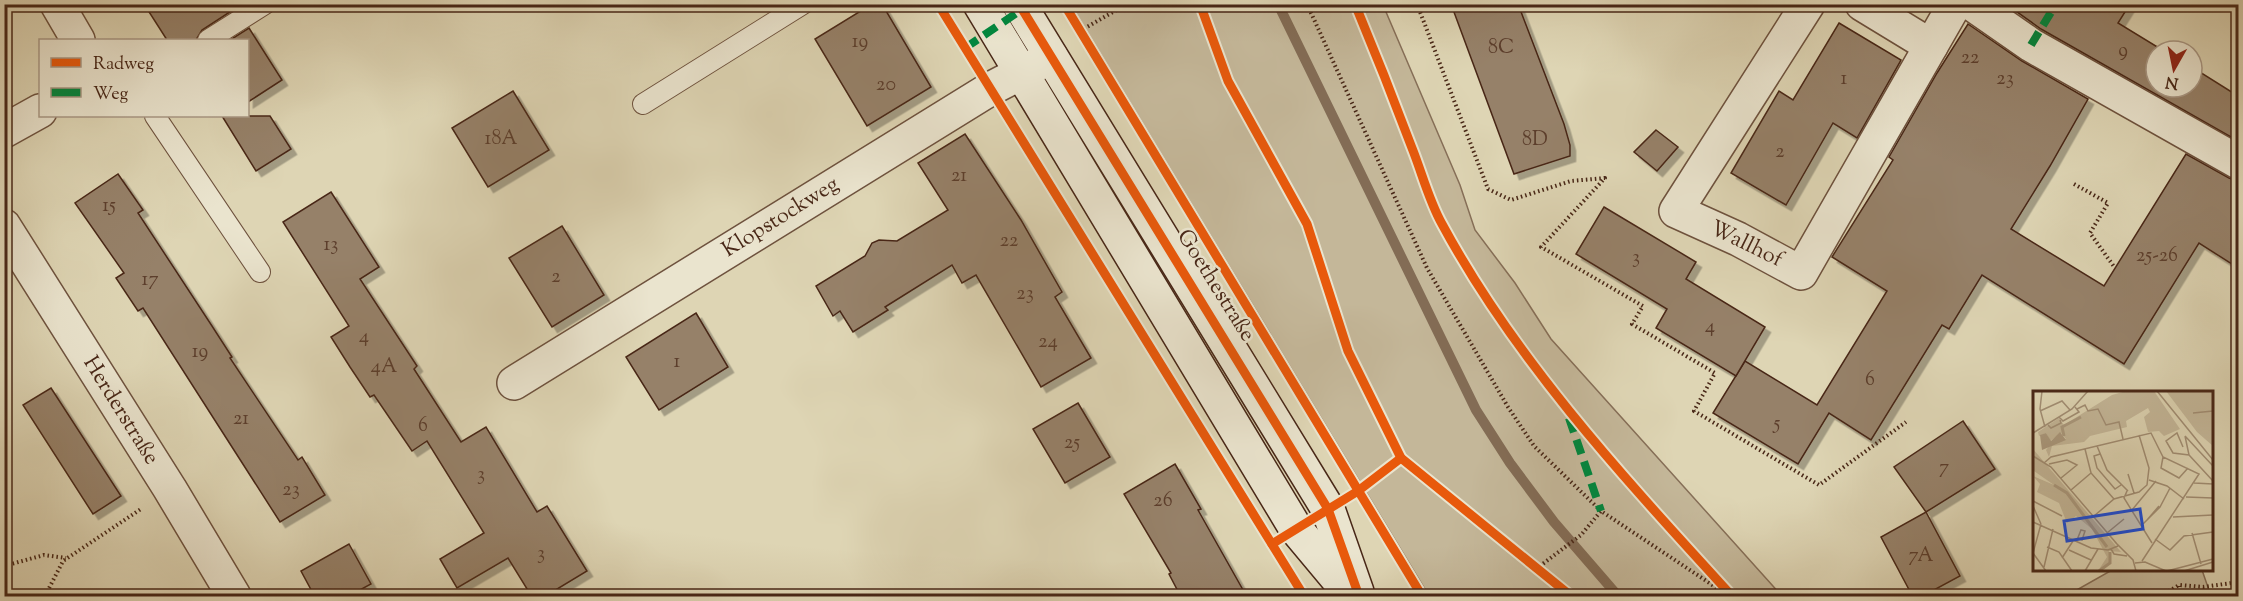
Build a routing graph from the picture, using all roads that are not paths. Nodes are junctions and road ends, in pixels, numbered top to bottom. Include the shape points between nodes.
1 (57, 4) edge
2 (265, 4) edge
3 (803, 4) edge
4 (980, 4) edge
5 (1019, 4) edge
6 (1808, 4) edge
7 (1862, 4) edge
8 (1955, 4) edge
9 (1971, 4) edge
10 (77, 39) edge
11 (210, 39) edge
12 (1931, 46) junction
13 (1051, 57) junction
14 (1021, 72) junction
15 (643, 104) dead end
16 (39, 112) edge
17 (156, 117) edge
18 (4, 131) edge
19 (2238, 162) edge
20 (4, 226) edge
21 (260, 272) dead end
22 (514, 383) dead end
23 (234, 597) edge
24 (1353, 597) edge
25 (1359, 597) edge

1 - 10 street
2 - 11 lane
3 - 15 lane
4 - 14 street
5 - 13 street, Goethestraße
6 - 12 street, Wallhof via 1676,211 1801,273
7 - 12 street
8 - 12 street, Wallhof
9 - 19 street via 2031,45
13 - 14 street, Klopstockweg
13 - 25 street, Goethestraße via 1329,509
14 - 22 street, Klopstockweg
14 - 24 street via 1296,529
16 - 18 street
17 - 21 lane
20 - 23 street, Herderstraße

